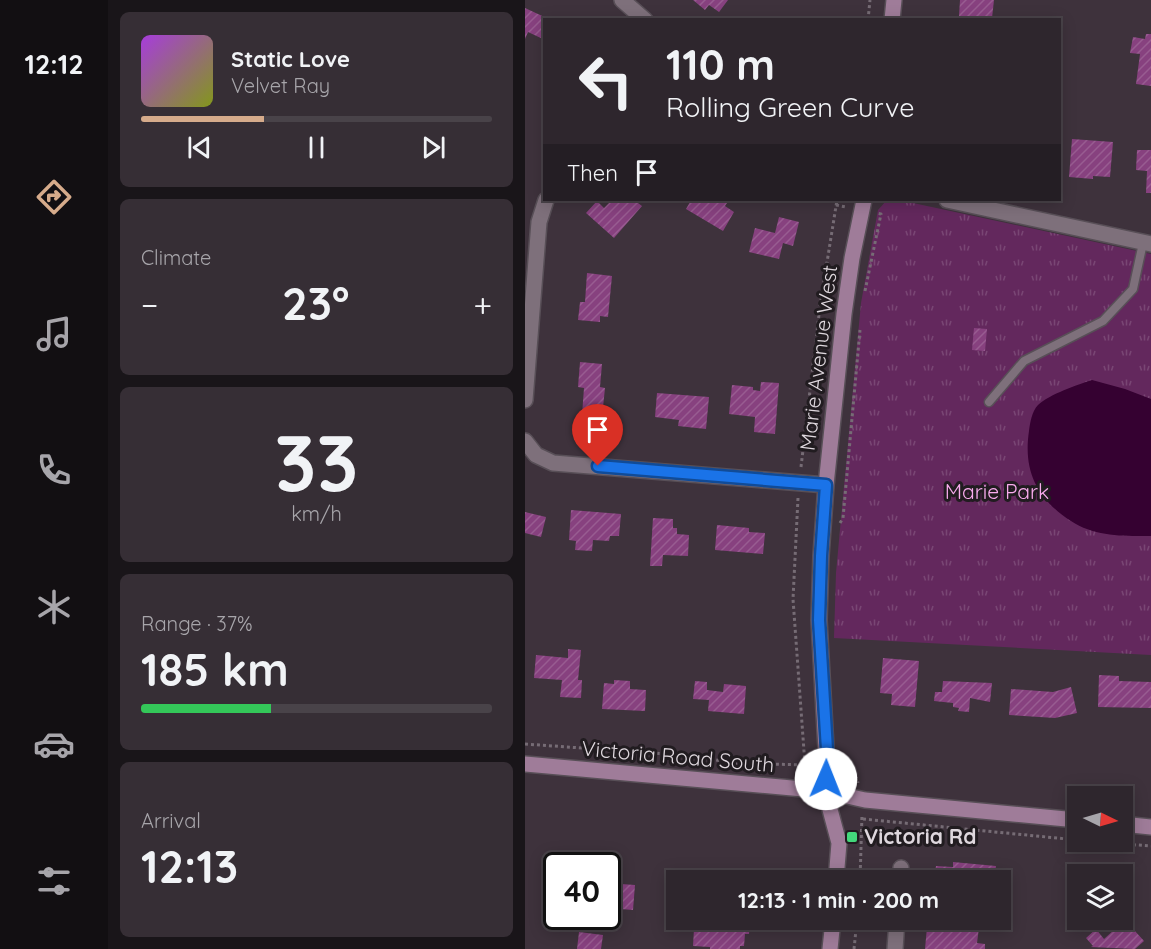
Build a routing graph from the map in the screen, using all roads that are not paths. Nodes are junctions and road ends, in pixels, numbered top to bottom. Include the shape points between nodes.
1 (622, 0) edge
2 (894, 0) edge
3 (643, 18) edge
4 (892, 18) edge
5 (546, 201) edge
6 (864, 201) edge
7 (952, 201) edge
8 (1147, 243) edge
9 (525, 400) edge
10 (989, 402) dead end
11 (525, 441) edge
12 (826, 485) junction
13 (525, 764) edge
14 (825, 791) junction
15 (1067, 819) edge
16 (1133, 825) edge
17 (1151, 827) edge
18 (837, 870) edge
19 (832, 930) edge
20 (896, 930) edge
21 (830, 949) edge
22 (895, 949) edge

1 - 3 street
2 - 4 street
5 - 9 street via 539,222
6 - 12 street, Marie Avenue West via 844,314
7 - 8 street
8 - 10 lane via 1133,289 1103,321 1024,361
11 - 12 street via 536,455 553,463
12 - 14 street, Marie Avenue West via 819,620 828,766
13 - 14 street, Victoria Road South
14 - 15 street, Victoria Road South via 865,800
14 - 18 street, Marie Avenue West via 839,843
16 - 17 street
19 - 21 street
20 - 22 street

